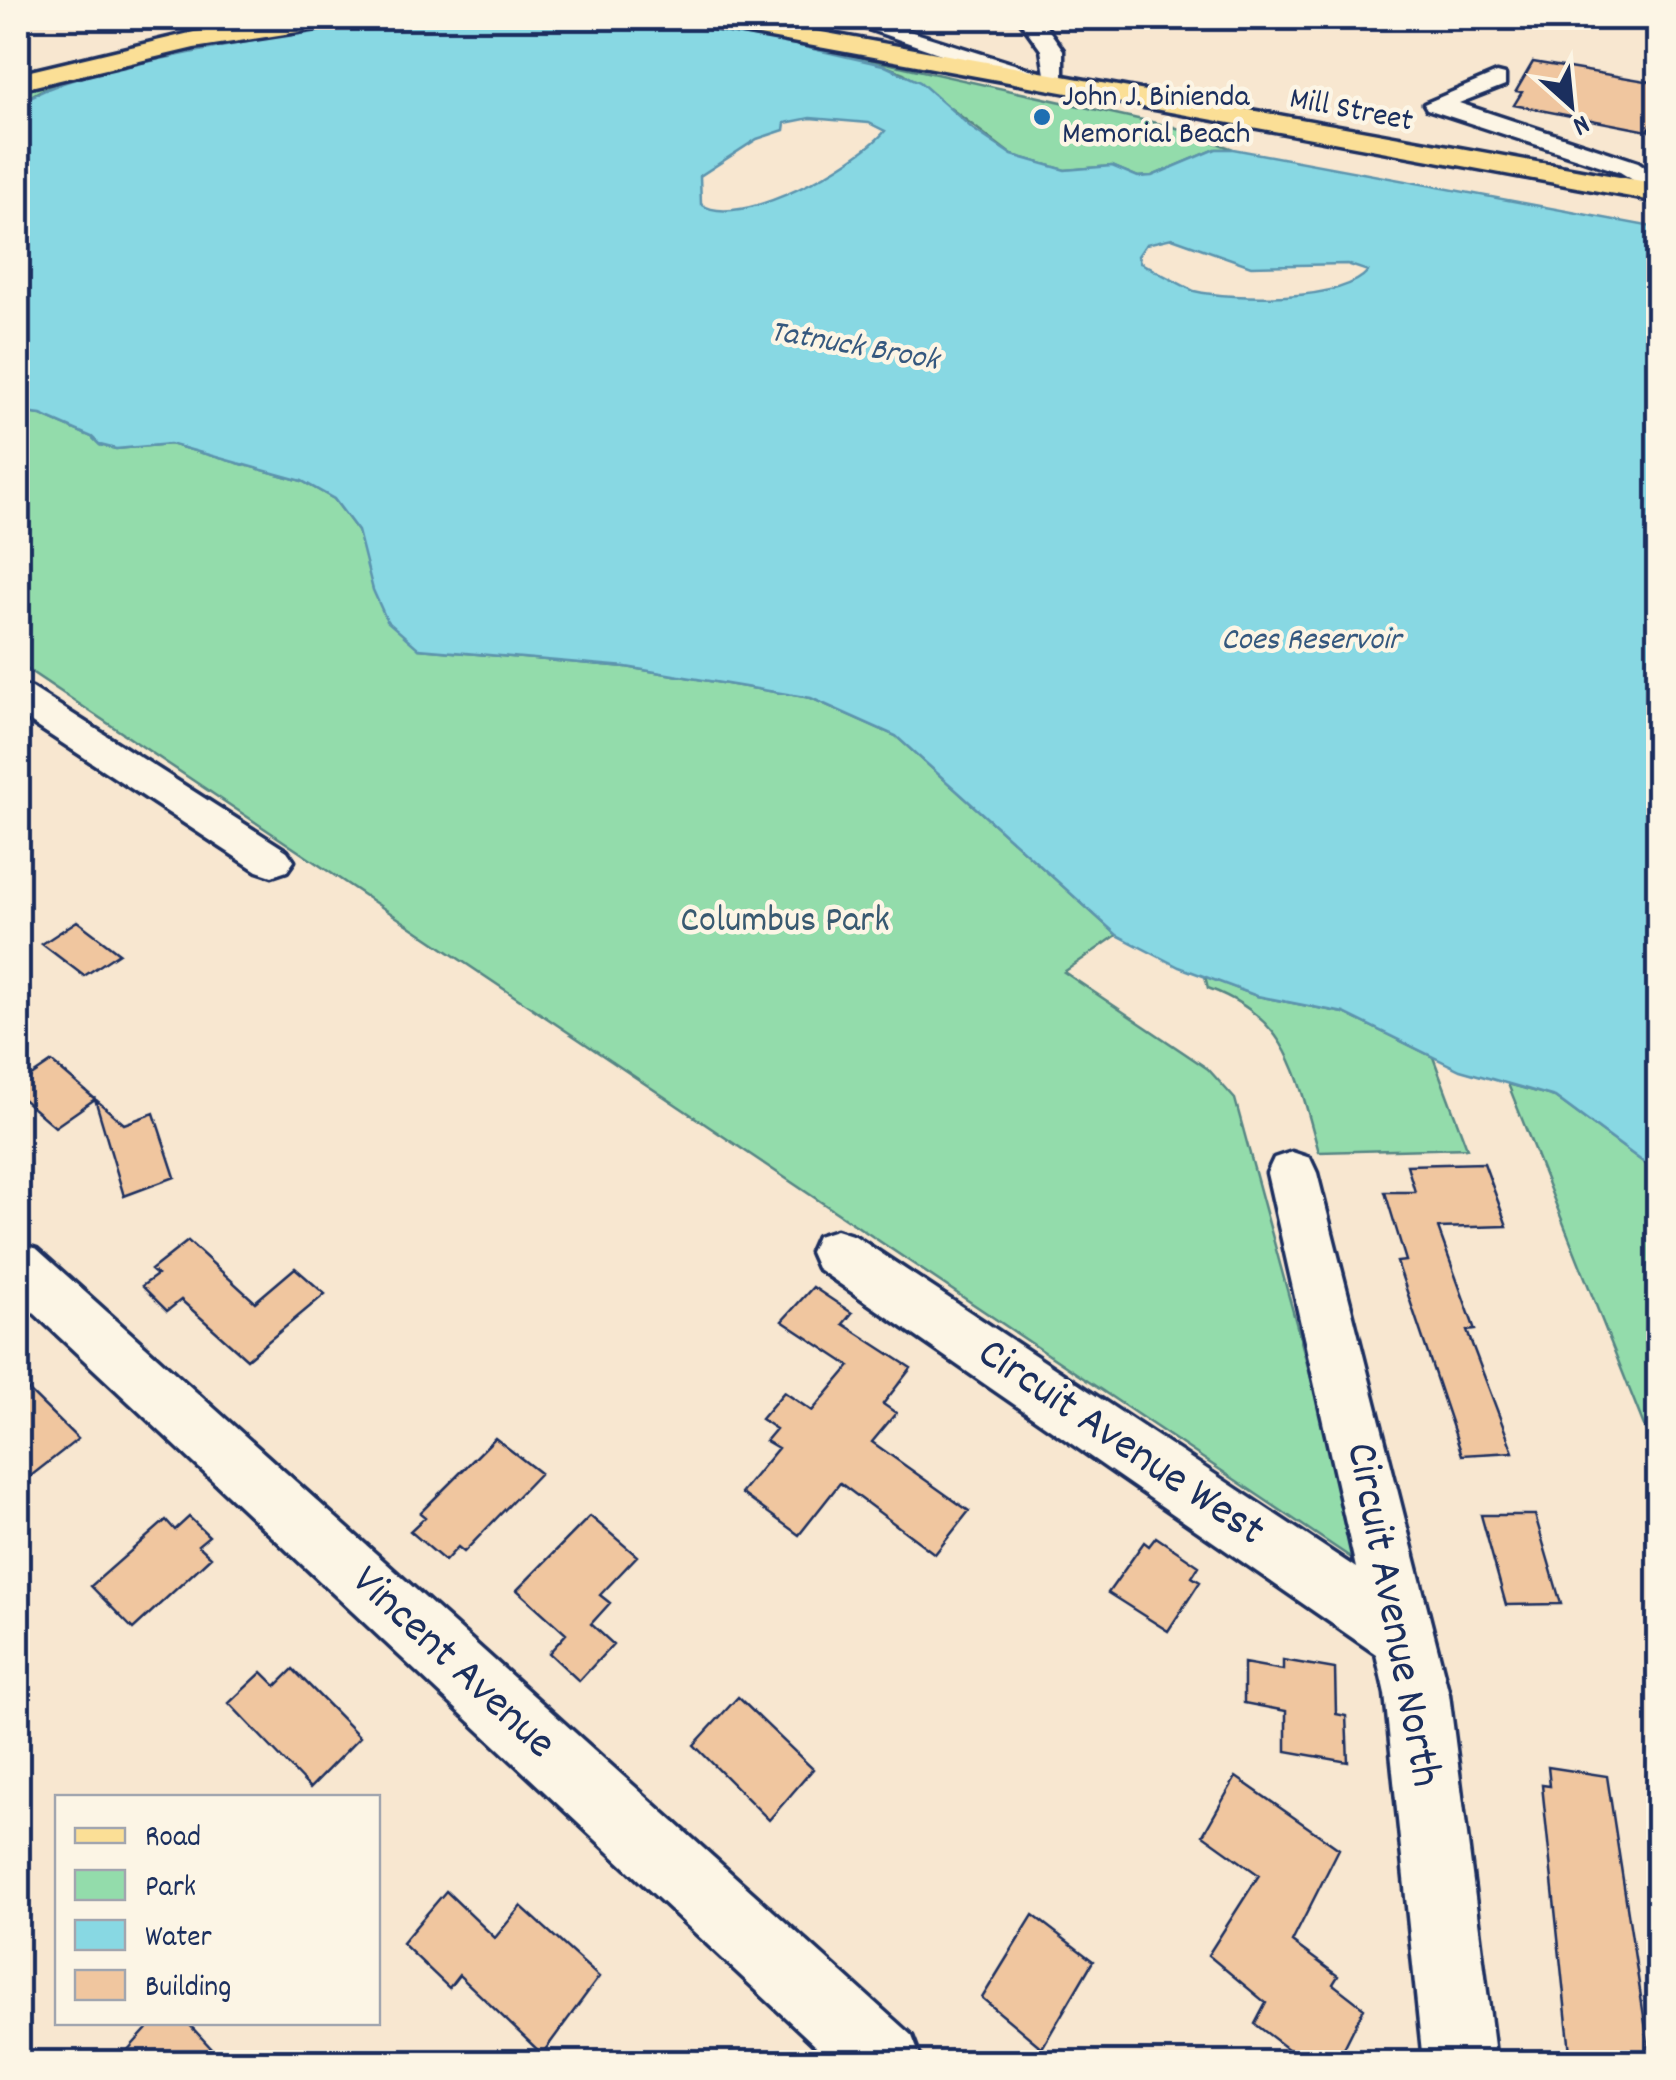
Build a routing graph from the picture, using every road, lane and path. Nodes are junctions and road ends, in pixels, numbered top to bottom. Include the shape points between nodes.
1 (337, 18) edge
2 (705, 18) edge
3 (1029, 18) edge
4 (298, 20) edge
5 (774, 22) edge
6 (852, 31) edge
7 (1042, 78) junction
8 (1497, 80) dead end
9 (18, 82) edge
10 (1656, 195) edge
11 (18, 697) edge
12 (272, 861) dead end
13 (1292, 1173) dead end
14 (836, 1252) dead end
15 (18, 1265) edge
16 (1404, 1636) junction
17 (886, 2062) edge
18 (1460, 2062) edge

1 - 4 main road
2 - 5 main road, Mill Street
3 - 7 street via 1052,50
4 - 9 main road
5 - 6 main road, Mill Street
6 - 7 main road, Mill Street
6 - 10 main road, Mill Street via 1056,91
7 - 10 main road, Mill Street
8 - 10 street via 1436,104 1630,166
11 - 12 street
13 - 16 street, Circuit Avenue North
14 - 16 street, Circuit Avenue West
15 - 17 street, Vincent Avenue
16 - 18 street, Circuit Avenue North via 1417,1694

